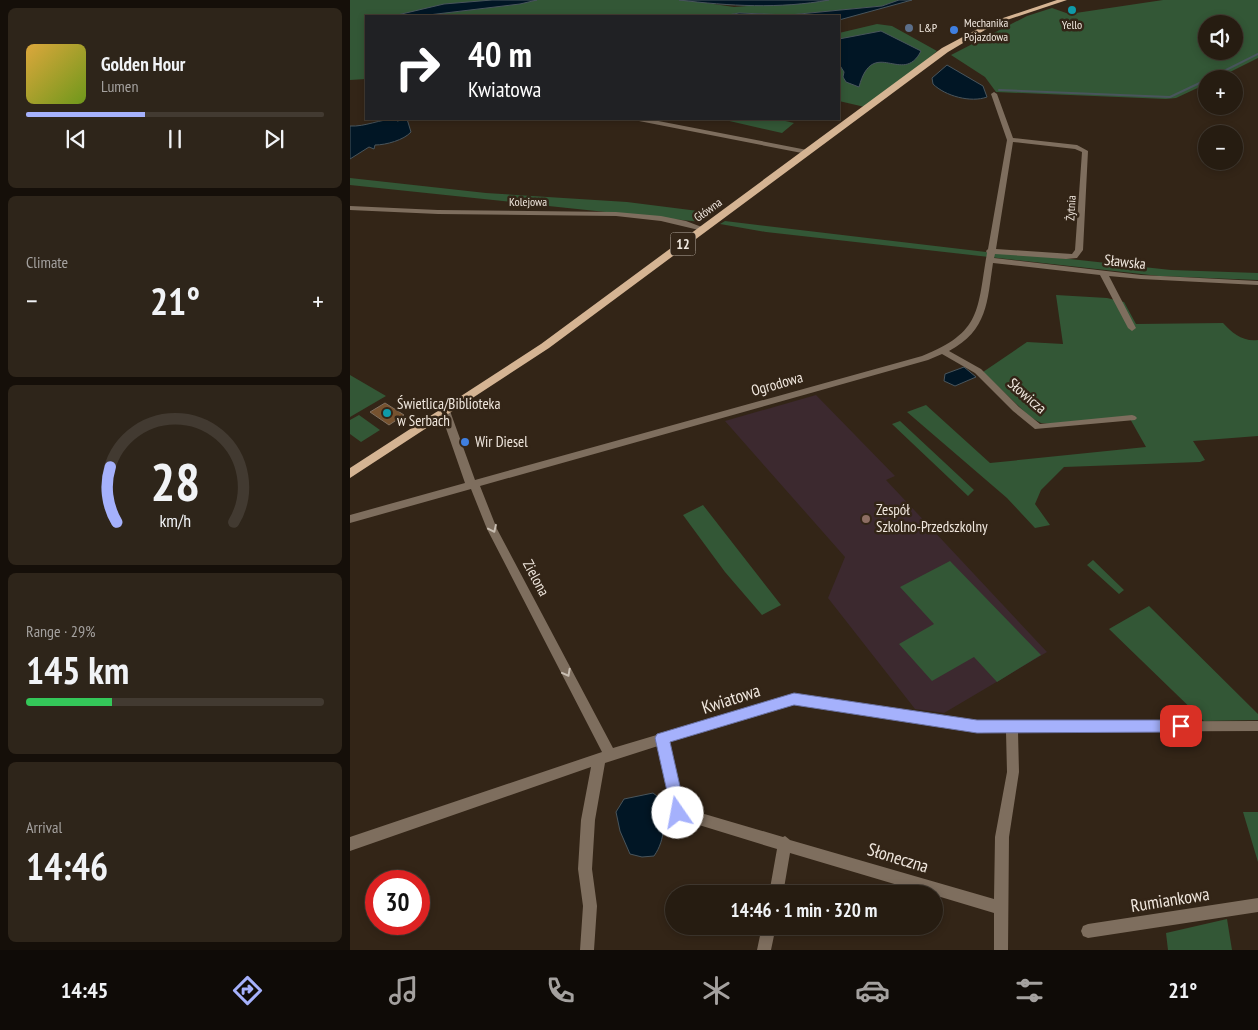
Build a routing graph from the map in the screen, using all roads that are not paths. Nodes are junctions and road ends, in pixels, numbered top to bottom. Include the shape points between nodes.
1 (1064, 0) edge
2 (994, 94) dead end
3 (644, 120) edge
4 (1010, 140) junction
5 (807, 152) junction
6 (350, 208) edge
7 (703, 229) junction
8 (990, 255) junction
9 (1104, 274) junction
10 (1258, 283) edge
11 (1132, 328) dead end
12 (943, 351) junction
13 (445, 411) junction
14 (1132, 418) dead end
15 (350, 474) edge
16 (473, 485) junction
17 (350, 519) edge
18 (1258, 726) edge
19 (1012, 728) junction
20 (662, 738) junction
21 (605, 757) junction
22 (785, 843) junction
23 (350, 844) edge
24 (778, 885) edge
25 (1258, 905) edge
26 (1000, 908) junction
27 (1088, 931) dead end
28 (767, 935) edge
29 (586, 950) edge
30 (764, 950) edge
31 (1001, 950) edge

1 - 5 main road, Główna / 12 via 1003,19 958,42
2 - 4 street, Ogrodowa
3 - 5 street
4 - 8 street, Ogrodowa
4 - 8 street, Żytnia via 1076,147 1085,152 1079,250 1074,256 1066,257 1020,252
5 - 7 main road, Główna / 12
6 - 7 street, Kolejowa via 596,213 683,222
7 - 13 main road, Główna / 12 via 552,340
8 - 9 street, Sławska
8 - 12 street, Ogrodowa via 981,313 976,324 958,342
9 - 10 street, Sławska
9 - 11 street
12 - 14 street, Słowicza via 978,371 1038,426
12 - 16 street, Ogrodowa
13 - 15 main road, Główna / 12
13 - 16 street, Zielona
16 - 17 street, Ogrodowa
16 -> 21 street, Zielona
18 - 19 street, Kwiatowa
19 - 20 street, Kwiatowa via 977,726 794,699
19 - 26 street via 1012,772 1002,837
20 - 21 street, Kwiatowa
20 - 22 street, Słoneczna via 678,813
21 - 23 street, Kwiatowa
21 - 29 street via 588,820 586,860 590,906
22 - 24 street
22 - 26 street, Słoneczna
25 - 27 street, Rumiankowa
26 - 31 street
28 - 30 street

